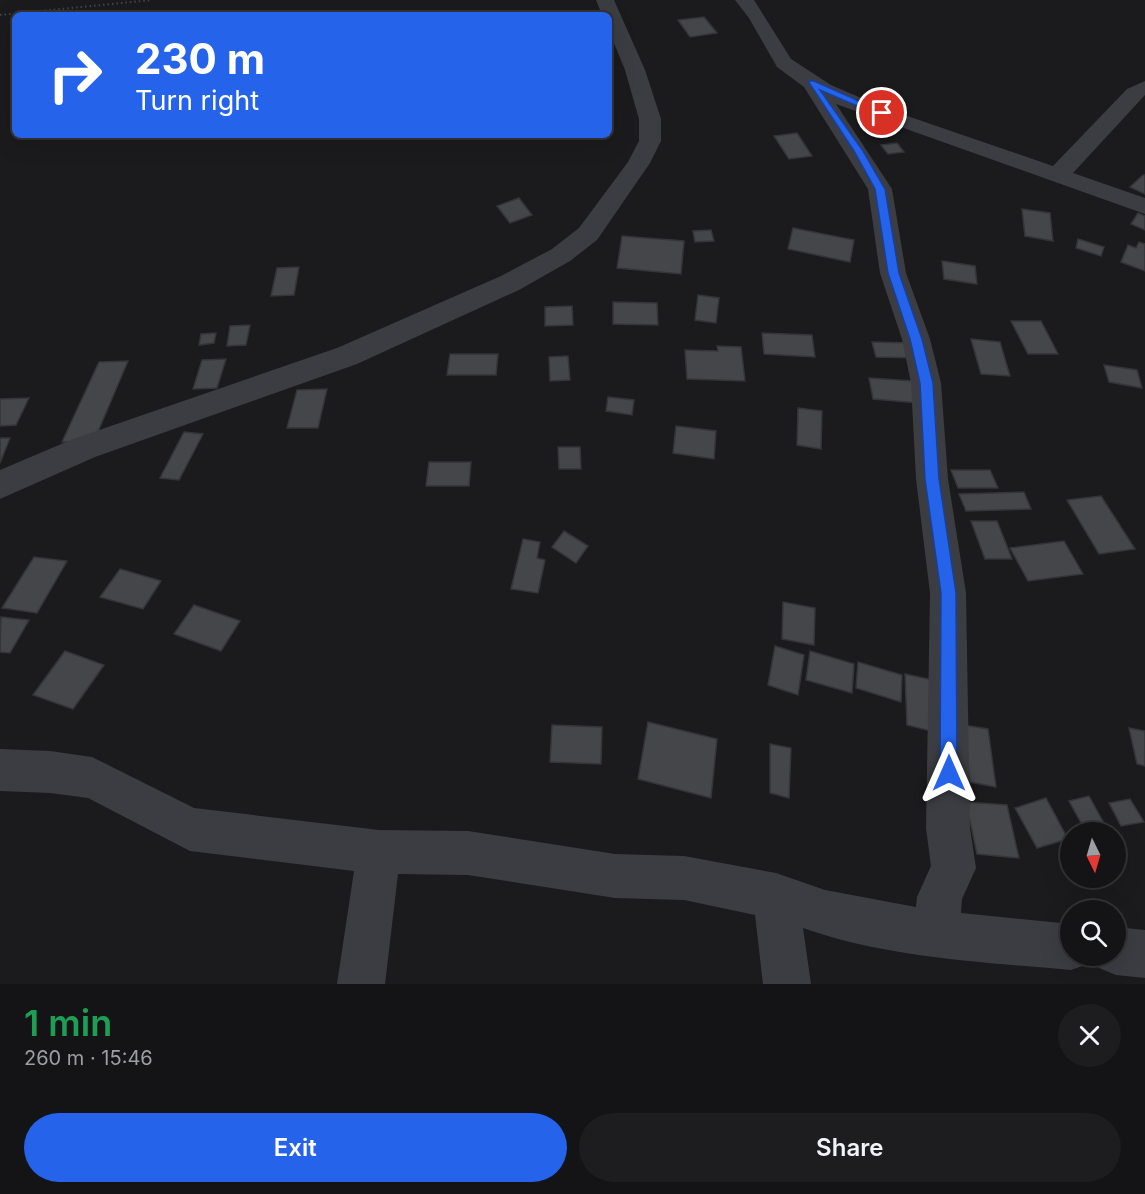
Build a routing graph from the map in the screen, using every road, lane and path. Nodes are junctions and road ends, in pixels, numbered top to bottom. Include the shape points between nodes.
1 (152, 0) edge
2 (744, 0) edge
3 (30, 12) edge
4 (612, 16) edge
5 (811, 82) junction
6 (1145, 87) edge
7 (1057, 176) junction
8 (1145, 206) edge
9 (0, 485) edge
10 (0, 770) edge
11 (379, 852) junction
12 (776, 896) junction
13 (936, 934) junction
14 (1060, 946) edge
15 (1126, 952) edge
16 (1145, 954) edge
17 (361, 984) edge
18 (787, 984) edge

1 - 3 path
2 - 5 street via 760,17 776,53 790,69
4 - 9 street via 650,119 650,141 639,163 588,234 561,255 510,283 347,356 84,448
5 - 7 street via 863,106
5 - 13 street via 880,189 893,273 916,339 926,383 932,479 948,593 948,828 954,868 940,897
6 - 7 street via 1134,93
7 - 8 street
10 - 11 street via 92,778 190,829
11 - 12 street via 468,854 615,876 684,878
11 - 17 street
12 - 13 street via 825,913
12 - 18 street
13 - 14 street
15 - 16 street

